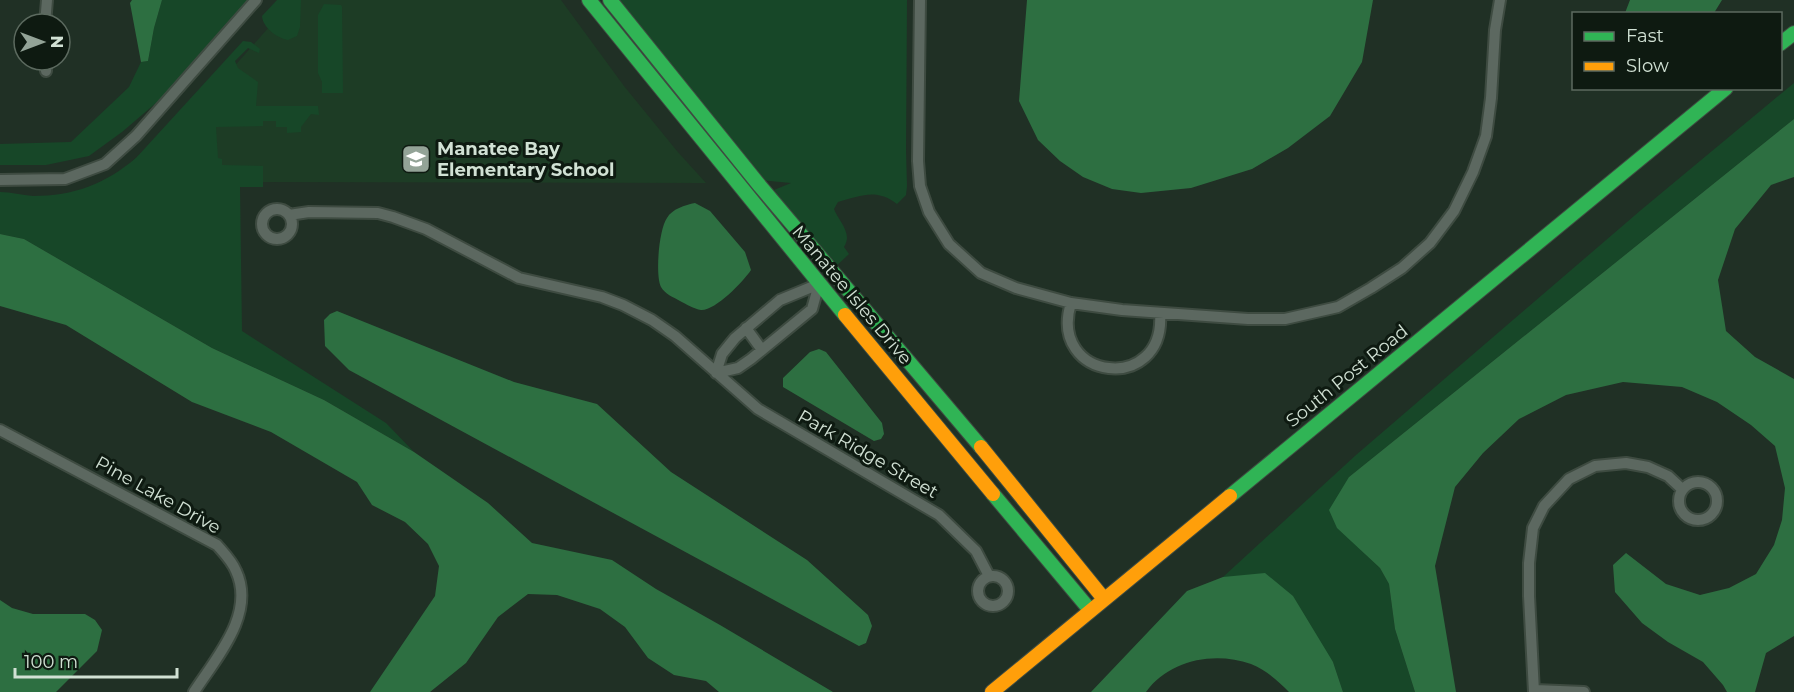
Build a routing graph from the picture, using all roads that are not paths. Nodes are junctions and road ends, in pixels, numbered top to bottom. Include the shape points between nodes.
1 (256, 0) edge
2 (589, 0) edge
3 (610, 0) edge
4 (920, 0) edge
5 (1500, 0) edge
6 (1794, 33) edge
7 (1782, 42) edge
8 (662, 65) junction
9 (649, 76) junction
10 (1724, 90) edge
11 (0, 180) edge
12 (289, 215) dead end
13 (832, 270) junction
14 (819, 284) junction
15 (1071, 303) junction
16 (1160, 313) junction
17 (746, 328) junction
18 (762, 350) junction
19 (716, 373) junction
20 (0, 430) edge
21 (1682, 489) dead end
22 (989, 576) dead end
23 (1104, 599) junction
24 (1090, 610) junction
25 (1535, 691) edge
26 (194, 692) edge
27 (992, 692) edge
28 (1584, 692) edge

1 - 11 street via 136,136 105,164 65,179
2 - 9 street, Manatee Isles Drive
3 - 8 street, Manatee Isles Drive
4 - 15 street via 918,161 928,212 949,244 981,273 1016,288
5 - 16 street via 1486,136 1454,211 1430,243 1401,268 1338,307 1285,319
6 - 7 street
8 - 9 street
8 - 13 street, Manatee Isles Drive
9 - 14 street, Manatee Isles Drive
10 - 23 street, South Post Road
12 - 19 street, Park Ridge Street via 378,213 409,222 519,278 623,305 675,336
13 - 14 street
13 - 23 street, Manatee Isles Drive
14 - 17 street via 780,300
14 - 18 street via 812,309
14 - 24 street, Manatee Isles Drive
15 - 16 street
15 - 16 street via 1067,324 1073,345 1088,361 1109,369 1130,366 1149,354 1159,335
17 - 18 street
17 - 19 street via 722,354
18 - 19 street via 738,368
19 - 22 street, Park Ridge Street via 758,409 939,515 976,551
20 - 26 street, Pine Lake Drive via 217,545 231,562 241,585 242,602 229,636
21 - 25 street via 1668,476 1648,467 1626,463 1595,466 1569,479 1544,506 1533,528 1529,563
23 - 24 street, South Post Road
24 - 27 street, South Post Road
25 - 28 street

